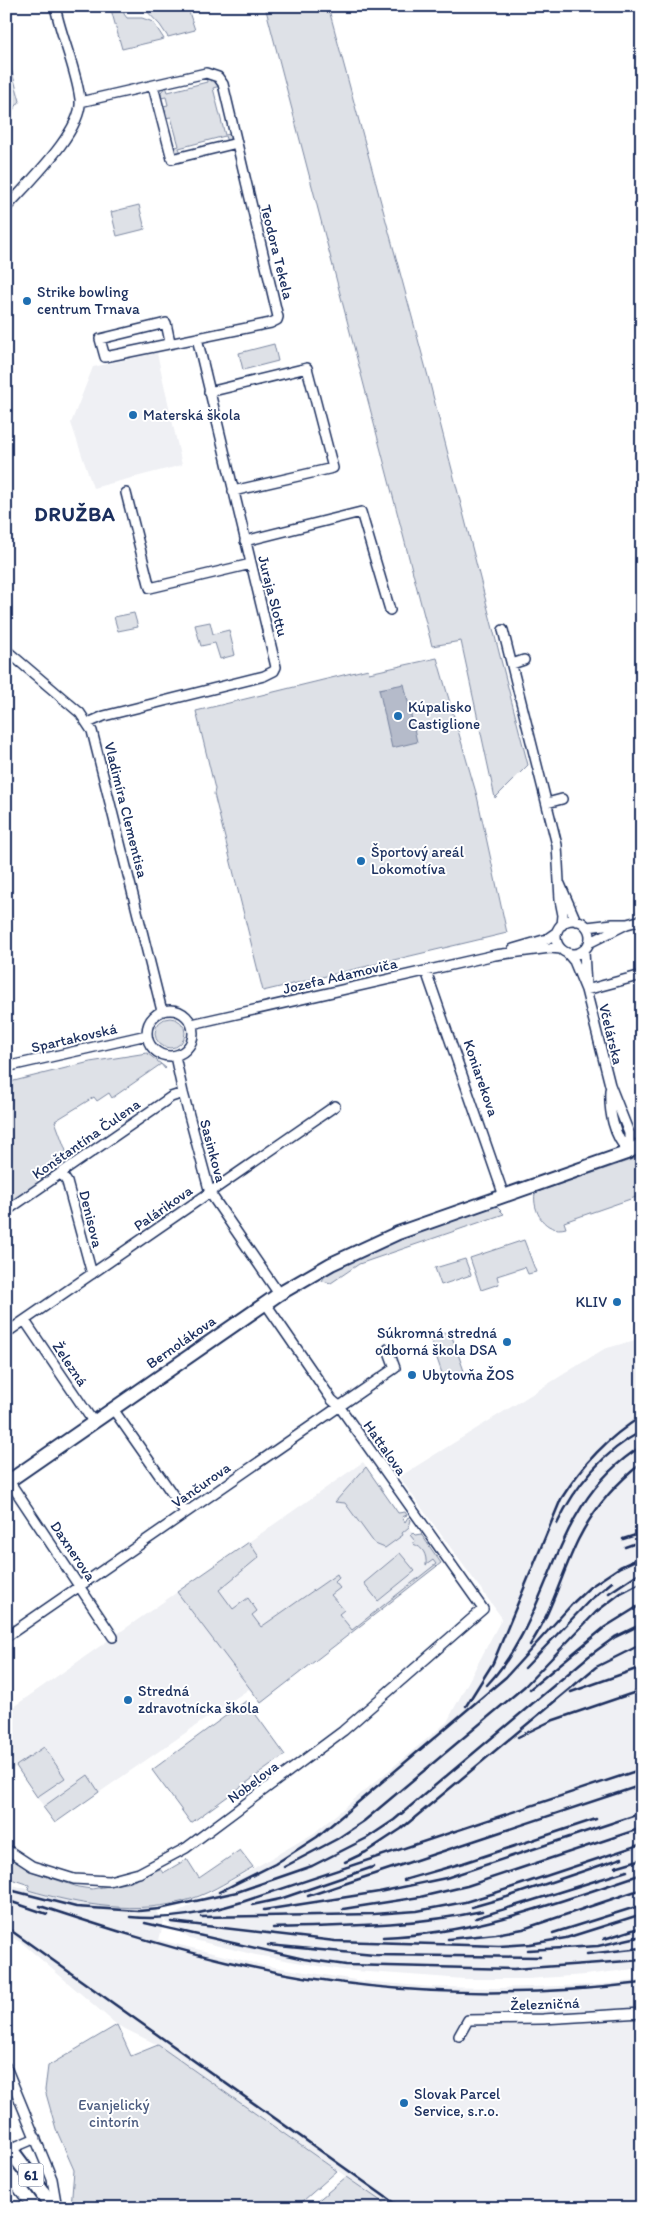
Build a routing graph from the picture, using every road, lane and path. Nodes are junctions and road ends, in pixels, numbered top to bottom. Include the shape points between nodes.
1 (55, 6) edge
2 (154, 86) junction
3 (80, 102) junction
4 (236, 143) junction
5 (6, 208) edge
6 (197, 338) junction
7 (170, 342) junction
8 (209, 392) junction
9 (233, 491) junction
10 (126, 493) dead end
11 (245, 541) junction
12 (251, 564) junction
13 (390, 610) dead end
14 (503, 630) dead end
15 (6, 650) edge
16 (524, 660) dead end
17 (512, 664) junction
18 (532, 703) dead end
19 (522, 705) junction
20 (88, 723) junction
21 (562, 799) dead end
22 (547, 803) junction
23 (560, 884) junction
24 (642, 920) edge
25 (576, 921) junction
26 (627, 924) junction
27 (587, 927) junction
28 (560, 928) junction
29 (589, 943) junction
30 (565, 951) junction
31 (584, 951) junction
32 (494, 956) junction
33 (426, 971) junction
34 (642, 976) edge
35 (586, 990) junction
36 (162, 1011) junction
37 (192, 1024) junction
38 (147, 1035) junction
39 (175, 1056) junction
40 (6, 1067) edge
41 (610, 1084) junction
42 (183, 1093) junction
43 (336, 1106) dead end
44 (629, 1133) junction
45 (619, 1141) junction
46 (642, 1142) edge
47 (635, 1152) edge
48 (612, 1158) junction
49 (61, 1173) junction
50 (210, 1193) junction
51 (504, 1196) junction
52 (6, 1211) edge
53 (92, 1274) junction
54 (279, 1294) junction
55 (266, 1304) junction
56 (24, 1321) junction
57 (6, 1333) edge
58 (388, 1349) dead end
59 (339, 1406) junction
60 (113, 1409) junction
61 (94, 1423) junction
62 (7, 1482) edge
63 (185, 1512) junction
64 (80, 1585) junction
65 (483, 1609) joint
66 (6, 1637) edge
67 (113, 1637) dead end
68 (6, 1849) edge
69 (642, 2013) edge
70 (459, 2036) dead end
71 (6, 2067) edge
72 (36, 2138) junction
73 (8, 2150) edge
74 (6, 2190) edge
75 (20, 2208) edge
76 (44, 2208) edge
77 (55, 2208) edge

1 - 3 street
2 - 3 street, Teodora Tekela
2 - 4 street, Teodora Tekela via 206,73 218,77 223,84
2 - 4 street via 172,159
3 - 5 street via 79,116 69,134
4 - 6 street, Teodora Tekela via 278,312 277,320
6 - 7 street, Teodora Tekela
6 - 8 street, Juraja Slottu
7 - 7 street, Teodora Tekela via 166,324 100,339 105,357
8 - 9 street, Juraja Slottu
8 - 9 street via 307,368 333,468
9 - 11 street, Juraja Slottu
10 - 12 street via 150,588
11 - 12 street, Juraja Slottu
11 - 13 street via 361,512
12 - 20 street, Juraja Slottu via 276,662 274,671
14 - 17 street, Včelárska
15 - 20 street, Vladimíra Clementisa
16 - 17 street
17 - 19 street, Včelárska
18 - 19 street
19 - 22 street, Včelárska
20 - 36 street, Vladimíra Clementisa
21 - 22 street
22 - 23 street, Včelárska via 557,845
23 - 25 street
23 - 28 street, Včelárska
24 - 26 street
25 - 27 street
25 - 28 street
26 - 27 street
26 - 29 street
27 - 29 street
28 - 30 street, Včelárska via 557,941
28 - 32 street, Jozefa Adamoviča via 547,939
29 - 31 street
30 - 31 street via 575,954
30 - 32 street, Jozefa Adamoviča via 550,948
30 - 35 street, Včelárska
31 - 35 street, Včelárska
32 - 33 street, Jozefa Adamoviča
33 - 37 street, Jozefa Adamoviča
33 - 51 street, Koniarekova
34 - 35 street, Včelárska
35 - 41 street, Včelárska
36 - 37 street via 182,1012
36 - 38 street via 152,1018
37 - 39 street via 190,1046
38 - 39 street via 158,1053
38 - 40 street, Spartakovská
39 - 42 street, Sasinkova
41 - 44 street, Včelárska
41 - 45 street, Včelárska via 610,1101
42 - 49 street, Konštantína Čulena via 171,1097
42 - 50 street, Sasinkova
43 - 50 street, Palárikova
44 - 46 street
44 - 47 street, Včelárska
45 - 47 street, Včelárska
45 - 48 street
46 - 47 street
47 - 48 street
48 - 51 street
49 - 52 street, Konštantína Čulena
49 - 53 street, Denisova via 67,1182
50 - 53 street, Palárikova
50 - 54 street, Sasinkova
51 - 54 street, Bernolákova via 382,1240
53 - 56 street, Palárikova
54 - 55 street, Bernolákova
55 - 59 street, Hattalova
55 - 60 street, Bernolákova
56 - 57 street, Palárikova
56 - 61 street, Železná
58 - 59 street, Vančurova via 395,1368
59 - 63 street, Vančurova
59 - 65 street, Hattalova
60 - 61 street, Bernolákova
60 - 63 street
61 - 62 street, Bernolákova
62 - 64 street, Daxnerova
63 - 64 street, Vančurova
64 - 66 street, Vančurova
64 - 67 street, Daxnerova
65 - 68 street, Nobelova via 336,1737 186,1848 139,1873 109,1881 74,1879 44,1871
69 - 70 street, Železničná via 468,2020
71 - 72 street
72 - 73 street
72 - 77 street via 52,2179
73 - 76 main road, 61
73 - 77 main road, 61
74 - 75 street

